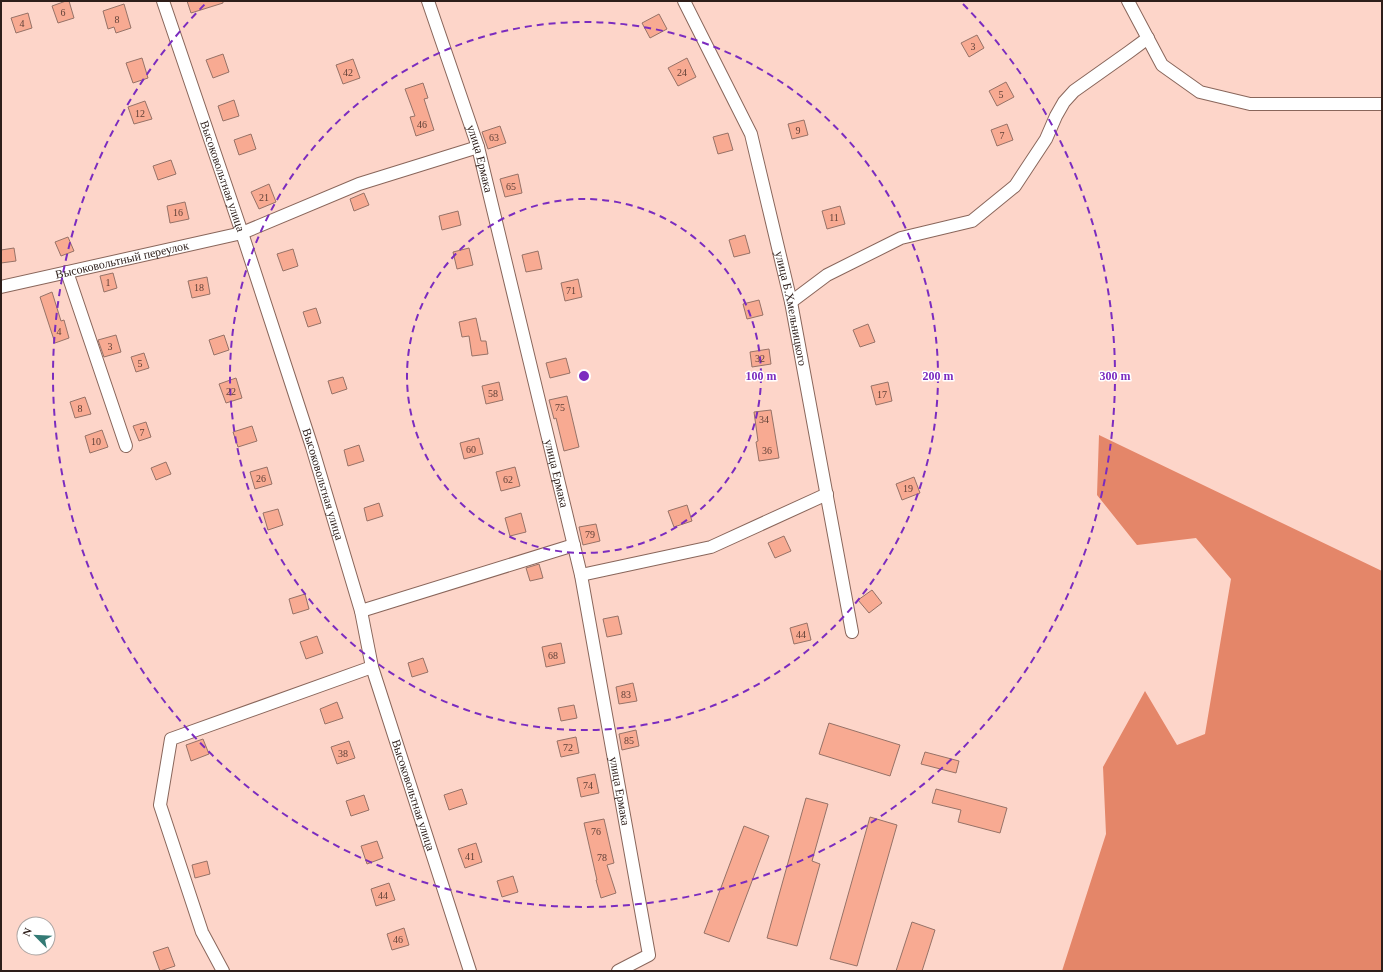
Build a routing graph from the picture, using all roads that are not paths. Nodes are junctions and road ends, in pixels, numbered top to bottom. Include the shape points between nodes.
1 (164, 1) edge
2 (428, 1) edge
3 (684, 1) edge
4 (1128, 1) edge
5 (1148, 38) junction
6 (1382, 104) edge
7 (478, 147) junction
8 (242, 234) junction
9 (67, 272) junction
10 (1, 287) edge
11 (792, 302) junction
12 (126, 446) dead end
13 (827, 494) junction
14 (574, 545) junction
15 (581, 575) junction
16 (361, 611) junction
17 (852, 632) dead end
18 (372, 667) junction
19 (223, 971) edge
20 (470, 971) edge
21 (618, 971) edge

1 - 8 street, Высоковольтная улица
2 - 7 street, улица Ермака
3 - 11 street, улица Б.Хмельницкого via 751,134
4 - 5 street
5 - 6 street via 1162,65 1200,92 1250,104
5 - 11 street via 1064,102 1046,139 1015,186 972,221 901,238 827,275
7 - 8 street, Высоковольтный переулок via 359,184
7 - 14 street, улица Ермака
8 - 9 street, Высоковольтный переулок
8 - 16 street, Высоковольтная улица via 312,447
9 - 10 street, Высоковольтный переулок
9 - 12 street
11 - 13 street, улица Б.Хмельницкого
13 - 15 street via 710,547
13 - 17 street, улица Б.Хмельницкого
14 - 15 street, улица Ермака
14 - 16 street
15 - 21 street, улица Ермака via 649,955
16 - 18 street, Высоковольтная улица
18 - 19 street via 171,739 160,805 202,932
18 - 20 street, Высоковольтная улица

